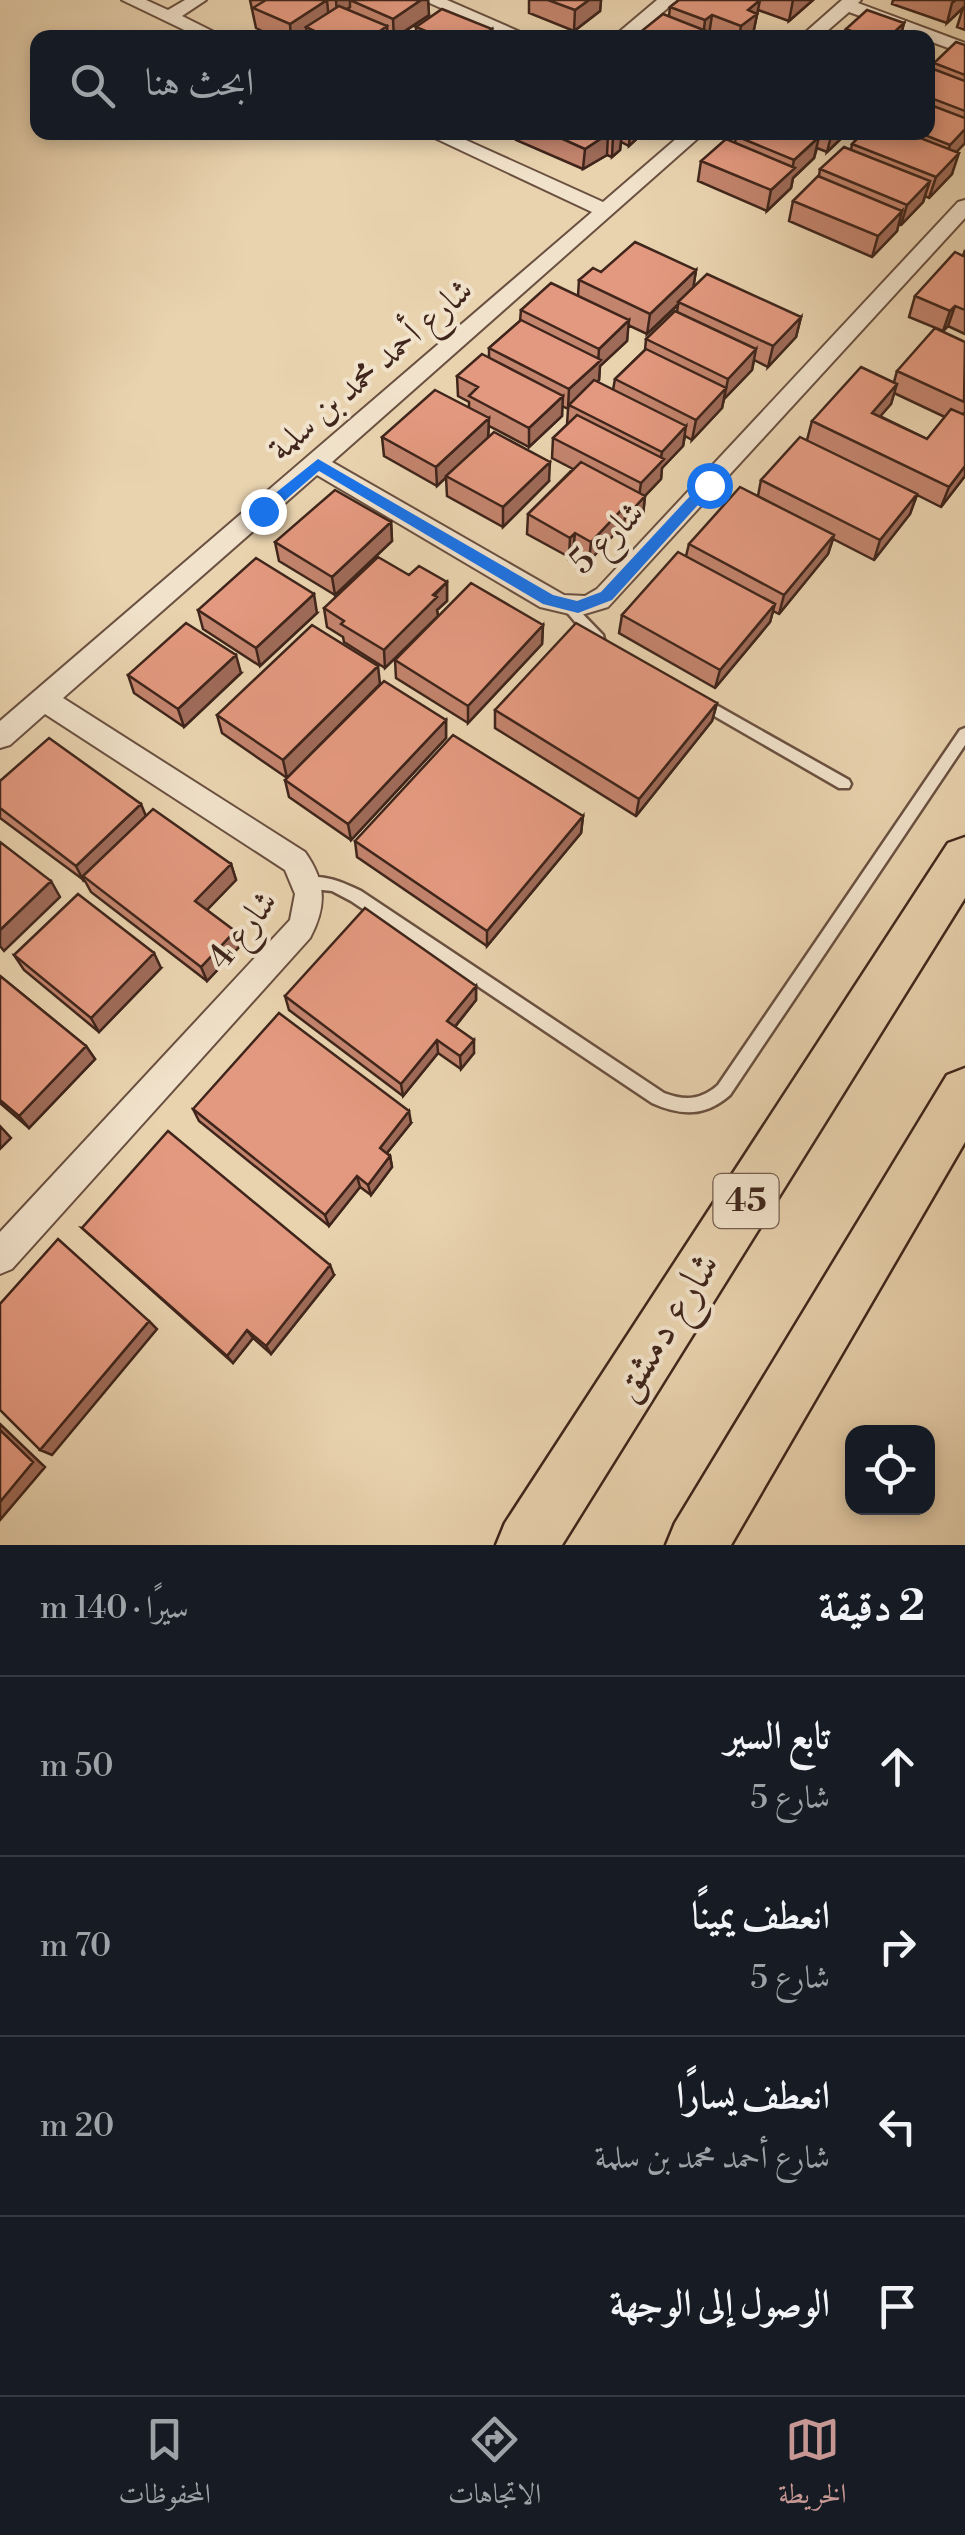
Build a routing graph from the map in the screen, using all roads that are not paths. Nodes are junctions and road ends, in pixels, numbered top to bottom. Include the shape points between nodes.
1 (131, 0) edge
2 (197, 0) edge
3 (432, 0) edge
4 (668, 0) edge
5 (849, 2) edge
6 (170, 16) junction
7 (200, 30) edge
8 (505, 30) edge
9 (631, 30) edge
10 (817, 30) edge
11 (918, 30) edge
12 (935, 37) edge
13 (965, 49) edge
14 (449, 140) edge
15 (687, 140) edge
16 (965, 206) edge
17 (605, 210) junction
18 (318, 464) junction
19 (569, 607) junction
20 (605, 645) edge
21 (690, 695) edge
22 (44, 699) junction
23 (965, 734) edge
24 (0, 738) edge
25 (844, 784) dead end
26 (965, 857) edge
27 (309, 883) junction
28 (965, 1093) edge
29 (0, 1257) edge
30 (527, 1545) edge
31 (697, 1545) edge

1 - 6 street
2 - 6 street
3 - 8 street
4 - 9 street
5 - 10 street
5 - 11 street
6 - 7 street
12 - 13 street
14 - 17 street
15 - 17 street, شارع أحمد محمد بن سلمة
16 - 19 street, شارع 5 via 606,596
17 - 18 street, شارع أحمد محمد بن سلمة
18 - 19 street, شارع 5
18 - 22 street, شارع أحمد محمد بن سلمة
19 - 20 lane
21 - 25 lane
22 - 24 street, شارع أحمد محمد بن سلمة
22 - 27 street, شارع 4 via 295,861
23 - 27 lane via 724,1090 696,1106 658,1098 345,890
26 - 30 main road, شارع دمشق / 45
27 - 29 street, شارع 4 via 310,909 300,930
28 - 31 main road

